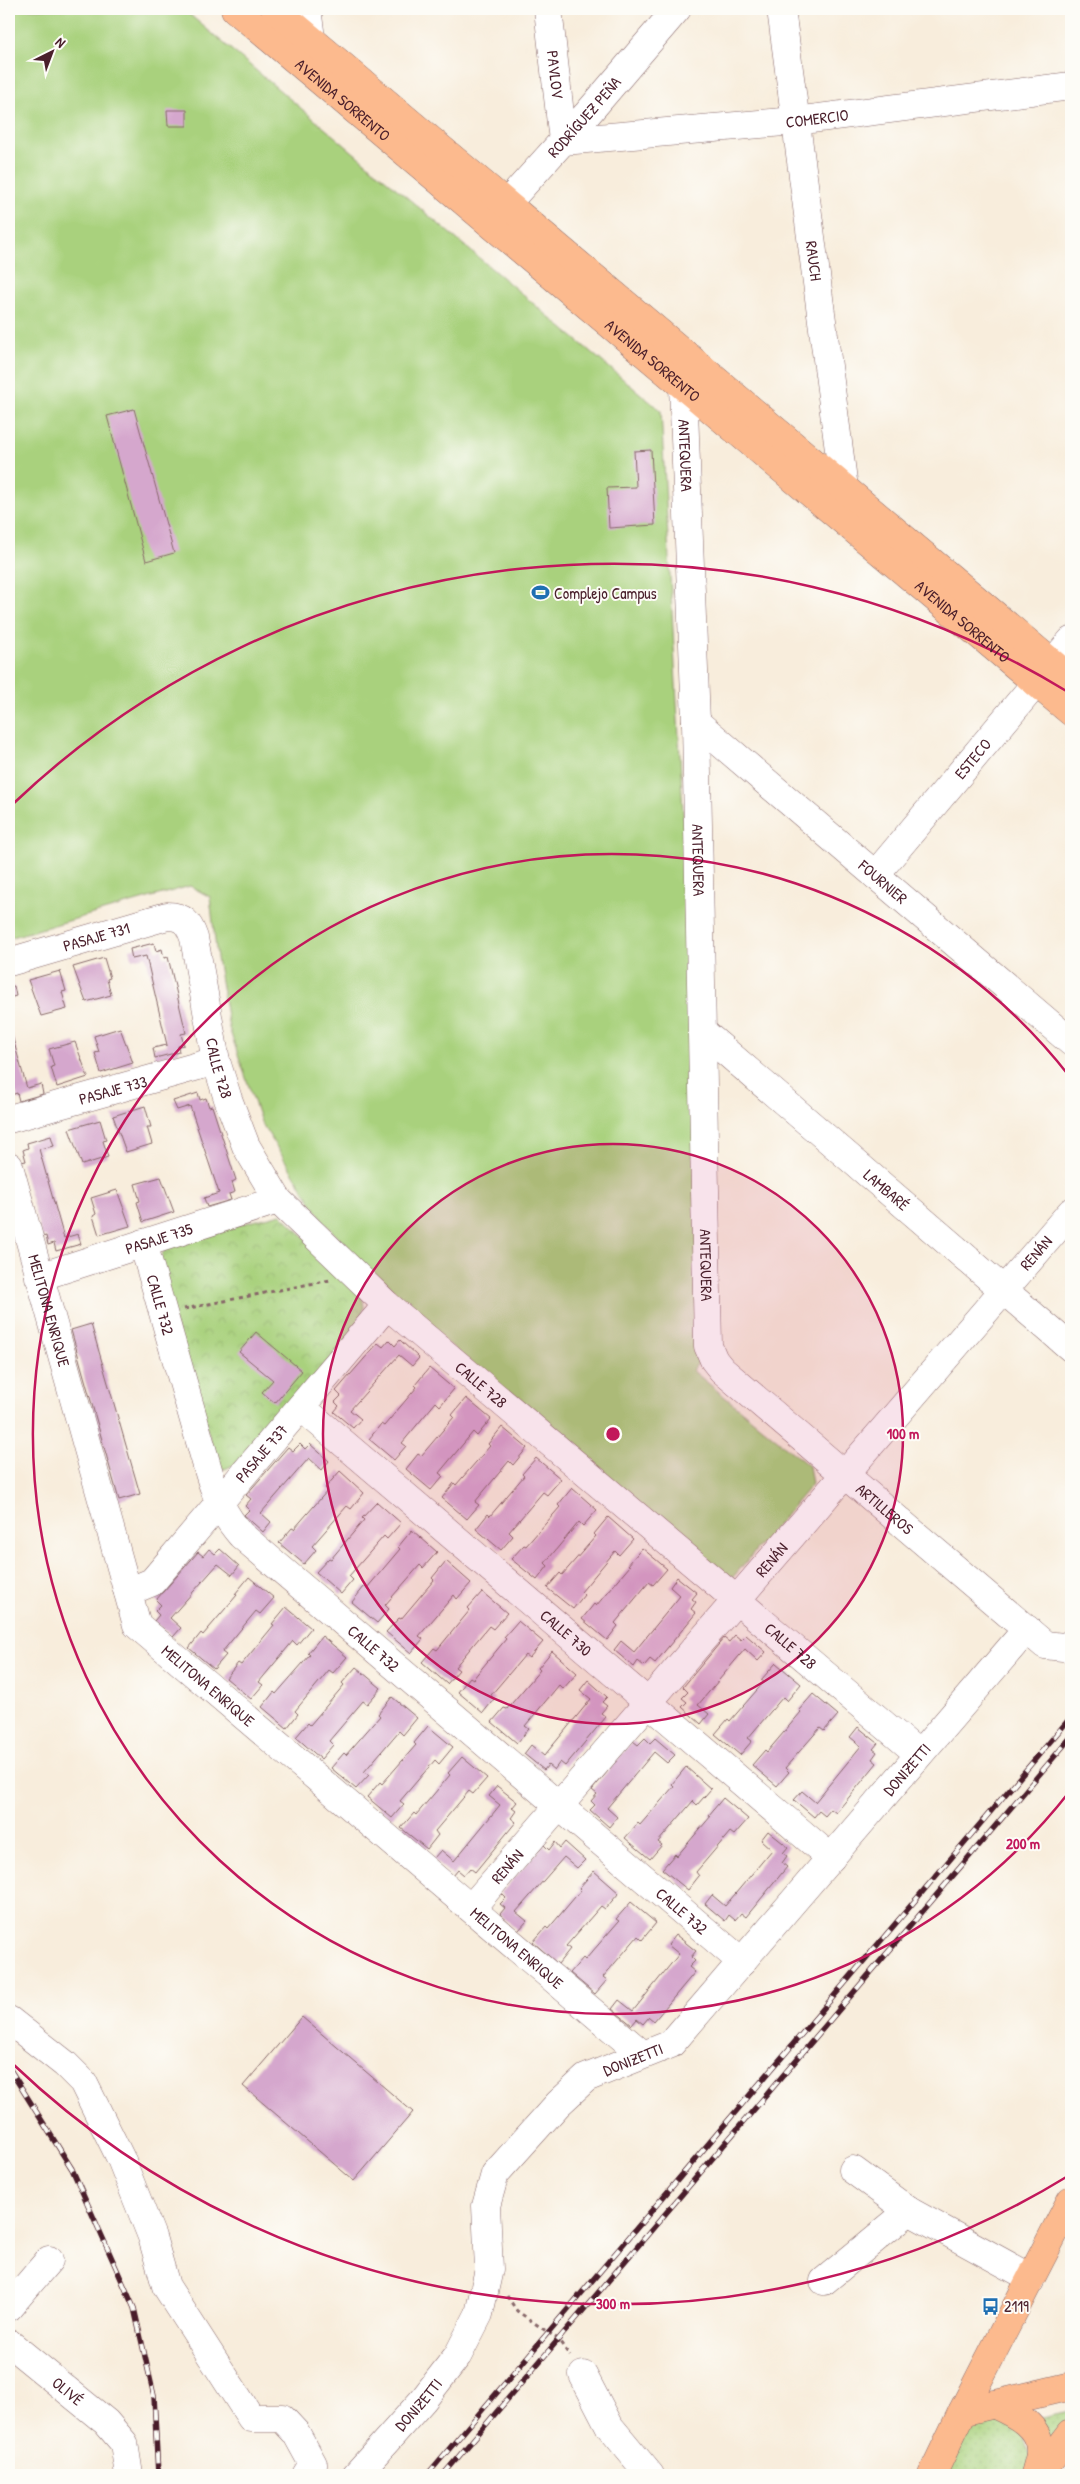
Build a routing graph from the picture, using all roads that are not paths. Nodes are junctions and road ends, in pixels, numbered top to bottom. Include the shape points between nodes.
1 (235, 9) edge
2 (275, 9) edge
3 (307, 9) edge
4 (548, 9) edge
5 (677, 9) edge
6 (781, 9) edge
7 (303, 49) junction
8 (1071, 86) edge
9 (795, 121) junction
10 (563, 142) junction
11 (498, 213) junction
12 (690, 375) junction
13 (837, 499) junction
14 (1071, 641) edge
15 (1053, 675) edge
16 (1071, 712) edge
17 (696, 722) junction
18 (875, 875) junction
19 (184, 920) joint
20 (9, 962) edge
21 (703, 1032) junction
22 (1071, 1042) edge
23 (216, 1061) junction
24 (9, 1119) edge
25 (9, 1166) edge
26 (278, 1200) junction
27 (1071, 1212) edge
28 (143, 1244) junction
29 (40, 1276) junction
30 (1004, 1290) junction
31 (387, 1305) junction
32 (1071, 1348) edge
33 (714, 1360) joint
34 (301, 1407) junction
35 (846, 1475) junction
36 (219, 1505) junction
37 (128, 1592) junction
38 (737, 1601) junction
39 (1027, 1629) junction
40 (1067, 1645) edge
41 (649, 1703) junction
42 (919, 1754) junction
43 (559, 1806) junction
44 (831, 1858) junction
45 (471, 1908) junction
46 (742, 1962) junction
47 (9, 2020) edge
48 (642, 2054) junction
49 (853, 2170) dead end
50 (1071, 2200) edge
51 (909, 2211) junction
52 (49, 2260) dead end
53 (824, 2281) dead end
54 (1030, 2281) junction
55 (9, 2307) edge
56 (9, 2343) edge
57 (583, 2375) road end
58 (1071, 2386) edge
59 (993, 2404) junction
60 (962, 2412) junction
61 (1071, 2433) edge
62 (129, 2475) edge
63 (306, 2475) edge
64 (356, 2475) edge
65 (650, 2475) edge
66 (932, 2475) edge
67 (1037, 2475) edge

1 - 7 main road, AVENIDA SORRENTO
2 - 7 main road, AVENIDA SORRENTO
3 - 7 street
4 - 10 street, PAVLOV
5 - 10 street, RODRÍGUEZ PEÑA
6 - 9 street, RAUCH
7 - 11 main road, AVENIDA SORRENTO
8 - 9 street, COMERCIO
9 - 10 street, COMERCIO
9 - 13 street, RAUCH
10 - 11 street, RODRÍGUEZ PEÑA
11 - 12 main road, AVENIDA SORRENTO
12 - 13 main road, AVENIDA SORRENTO
12 - 17 street, ANTEQUERA
13 - 15 main road, AVENIDA SORRENTO
14 - 15 street, ESTECO
15 - 16 main road, AVENIDA SORRENTO
15 - 18 street, ESTECO
17 - 18 street, FOURNIER
17 - 21 street, ANTEQUERA
18 - 22 street, FOURNIER
19 - 20 street, PASAJE 731 via 166,916
19 - 23 street, CALLE 728 via 194,938
21 - 30 street, LAMBARÉ
21 - 33 street, ANTEQUERA via 708,1346
23 - 24 street, PASAJE 733
23 - 26 street, CALLE 728 via 246,1146
25 - 29 street, MELITONA ENRIQUE
26 - 28 street, PASAJE 735
26 - 31 street, CALLE 728
27 - 30 street, RENÁN
28 - 29 street, PASAJE 735
28 - 36 street, CALLE 732
29 - 37 street, MELITONA ENRIQUE
30 - 32 street, LAMBARÉ
30 - 35 street, RENÁN
31 - 34 street, PASAJE 737
31 - 38 street, CALLE 728
33 - 35 street, ARTILLEROS
34 - 36 street, PASAJE 737
34 - 41 street, CALLE 730
35 - 38 street, RENÁN
35 - 39 street, ARTILLEROS
36 - 37 street, PASAJE 737 via 152,1582
36 - 43 street, CALLE 732 via 241,1535
37 - 45 street, MELITONA ENRIQUE via 137,1625
38 - 41 street, RENÁN
38 - 42 street, CALLE 728
39 - 40 street, ARTILLEROS via 1045,1645
39 - 42 street, DONIZETTI
41 - 43 street, RENÁN
41 - 44 street, CALLE 730
42 - 44 street, DONIZETTI
43 - 45 street, RENÁN
43 - 46 street, CALLE 732
44 - 46 street, DONIZETTI
45 - 48 street, MELITONA ENRIQUE
46 - 48 street, DONIZETTI via 671,2044
47 - 63 street via 83,2082 121,2159 152,2237 166,2286 251,2418 282,2418 296,2433 313,2464
48 - 64 street, DONIZETTI via 586,2078 495,2174 486,2206 489,2269 479,2314 458,2355
49 - 51 street
50 - 54 main road
51 - 53 street
51 - 54 street via 1022,2273
52 - 55 street
54 - 60 main road
56 - 62 street, OLIVÉ via 106,2422 124,2443
57 - 65 street via 610,2427
58 - 59 main road
59 - 60 main road
59 - 67 main road via 1020,2416 1034,2431 1040,2450
60 - 66 main road
61 - 67 main road

